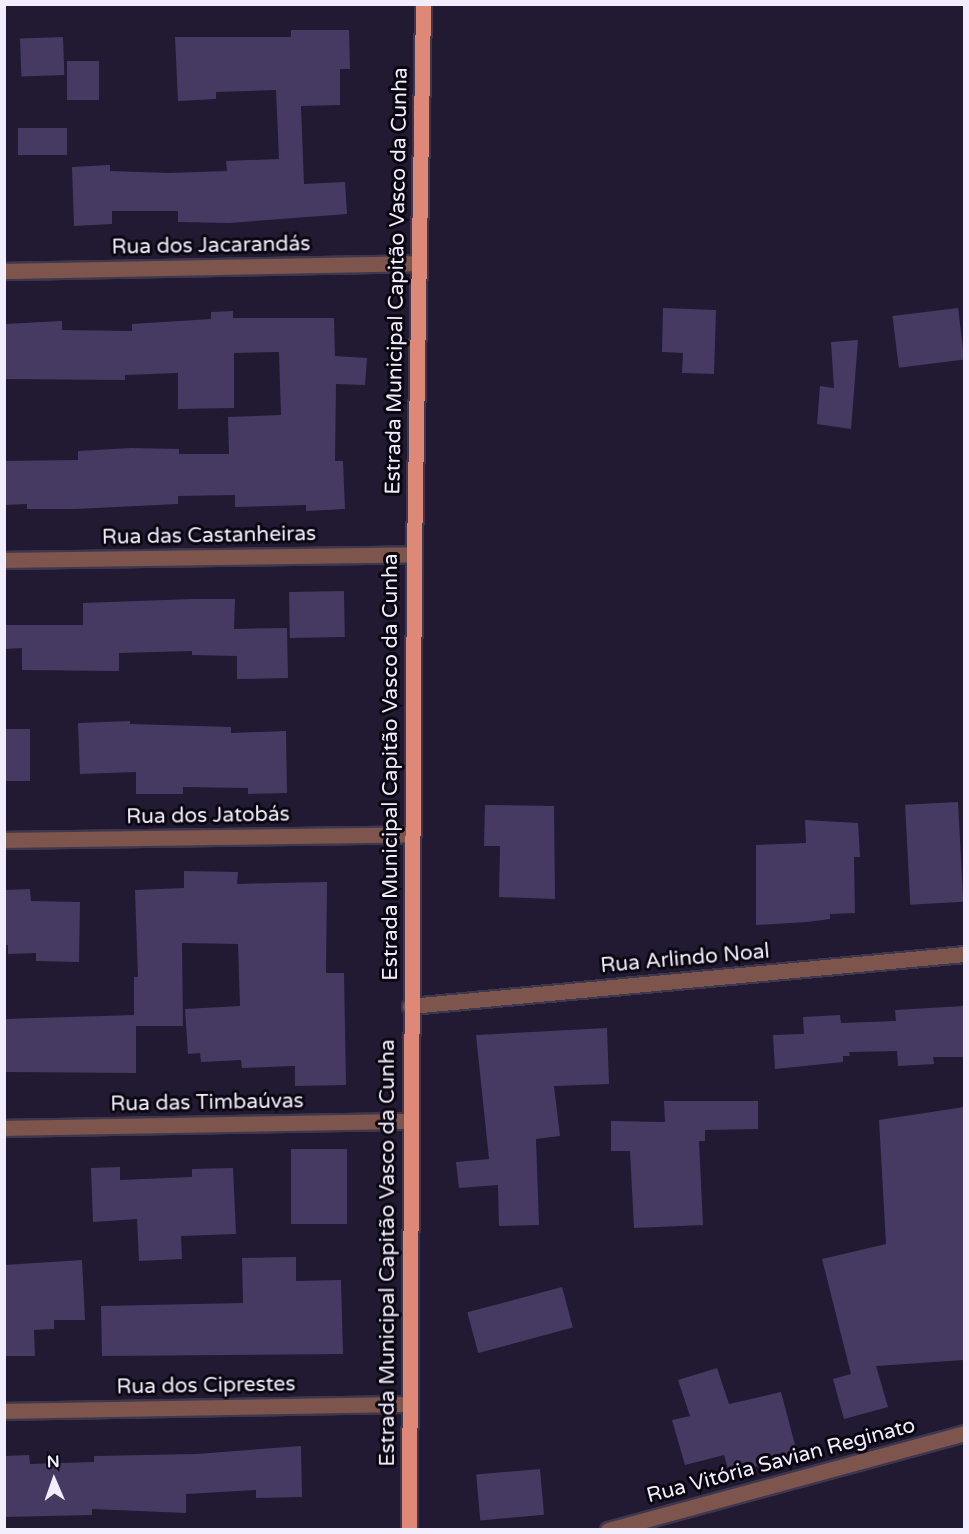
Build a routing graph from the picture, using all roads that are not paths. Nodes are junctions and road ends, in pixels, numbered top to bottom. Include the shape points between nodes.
1 (423, 4) edge
2 (418, 263) junction
3 (4, 271) edge
4 (414, 554) junction
5 (4, 560) edge
6 (411, 834) junction
7 (4, 840) edge
8 (964, 954) edge
9 (410, 1006) junction
10 (409, 1121) junction
11 (4, 1128) edge
12 (408, 1404) junction
13 (4, 1411) edge
14 (964, 1433) edge
15 (409, 1530) edge
16 (608, 1530) edge

1 - 2 main road, Estrada Municipal Capitão Vasco da Cunha
2 - 3 street, Rua dos Jacarandás
2 - 4 main road, Estrada Municipal Capitão Vasco da Cunha
4 - 5 street, Rua das Castanheiras
4 - 6 main road, Estrada Municipal Capitão Vasco da Cunha
6 - 7 street, Rua dos Jatobás
6 - 9 main road, Estrada Municipal Capitão Vasco da Cunha
8 - 9 street, Rua Arlindo Noal
9 - 10 main road, Estrada Municipal Capitão Vasco da Cunha
10 - 11 street, Rua das Timbaúvas
10 - 12 main road, Estrada Municipal Capitão Vasco da Cunha
12 - 13 street, Rua dos Ciprestes
12 - 15 main road, Estrada Municipal Capitão Vasco da Cunha
14 - 16 street, Rua Vitória Savian Reginato

